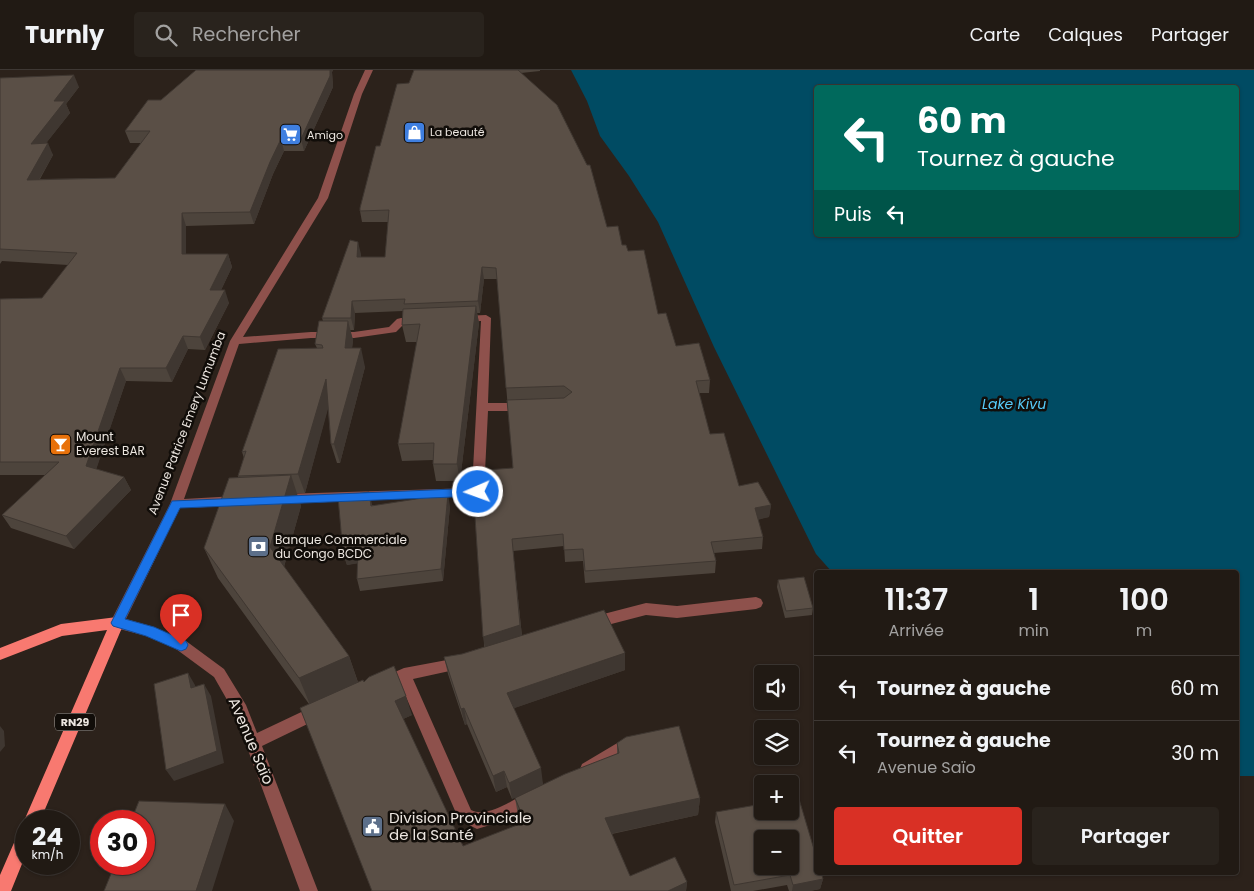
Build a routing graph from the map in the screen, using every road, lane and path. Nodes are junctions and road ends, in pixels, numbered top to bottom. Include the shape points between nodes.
1 (369, 70) edge
2 (448, 319) edge
3 (429, 320) edge
4 (235, 341) junction
5 (533, 406) edge
6 (481, 407) junction
7 (274, 500) edge
8 (244, 501) edge
9 (176, 504) junction
10 (756, 603) dead end
11 (117, 623) junction
12 (575, 628) edge
13 (0, 654) edge
14 (473, 660) edge
15 (404, 674) junction
16 (369, 689) edge
17 (328, 707) edge
18 (254, 742) junction
19 (619, 749) edge
20 (573, 778) edge
21 (542, 794) edge
22 (37, 810) edge
23 (15, 860) edge
24 (2, 891) edge
25 (310, 891) edge

1 - 4 street, Avenue Patrice Emery Lumumba via 323,198
2 - 6 street via 486,318
3 - 4 street via 401,321 392,330 354,335
4 - 9 street, Avenue Patrice Emery Lumumba
5 - 6 street
6 - 7 street via 478,492
8 - 9 street
9 - 11 street, Avenue Patrice Emery Lumumba
10 - 12 street via 677,612 646,609
11 - 13 main road via 61,630
11 - 18 street, Avenue Saïo via 149,631 181,645 219,673 241,710
11 - 22 main road, Avenue Patrice Emery Lumumba / RN29
14 - 15 street
15 - 16 street
15 - 21 street via 465,815 477,821 494,817
17 - 18 street
18 - 25 street, Avenue Saïo
19 - 20 street
23 - 24 main road

